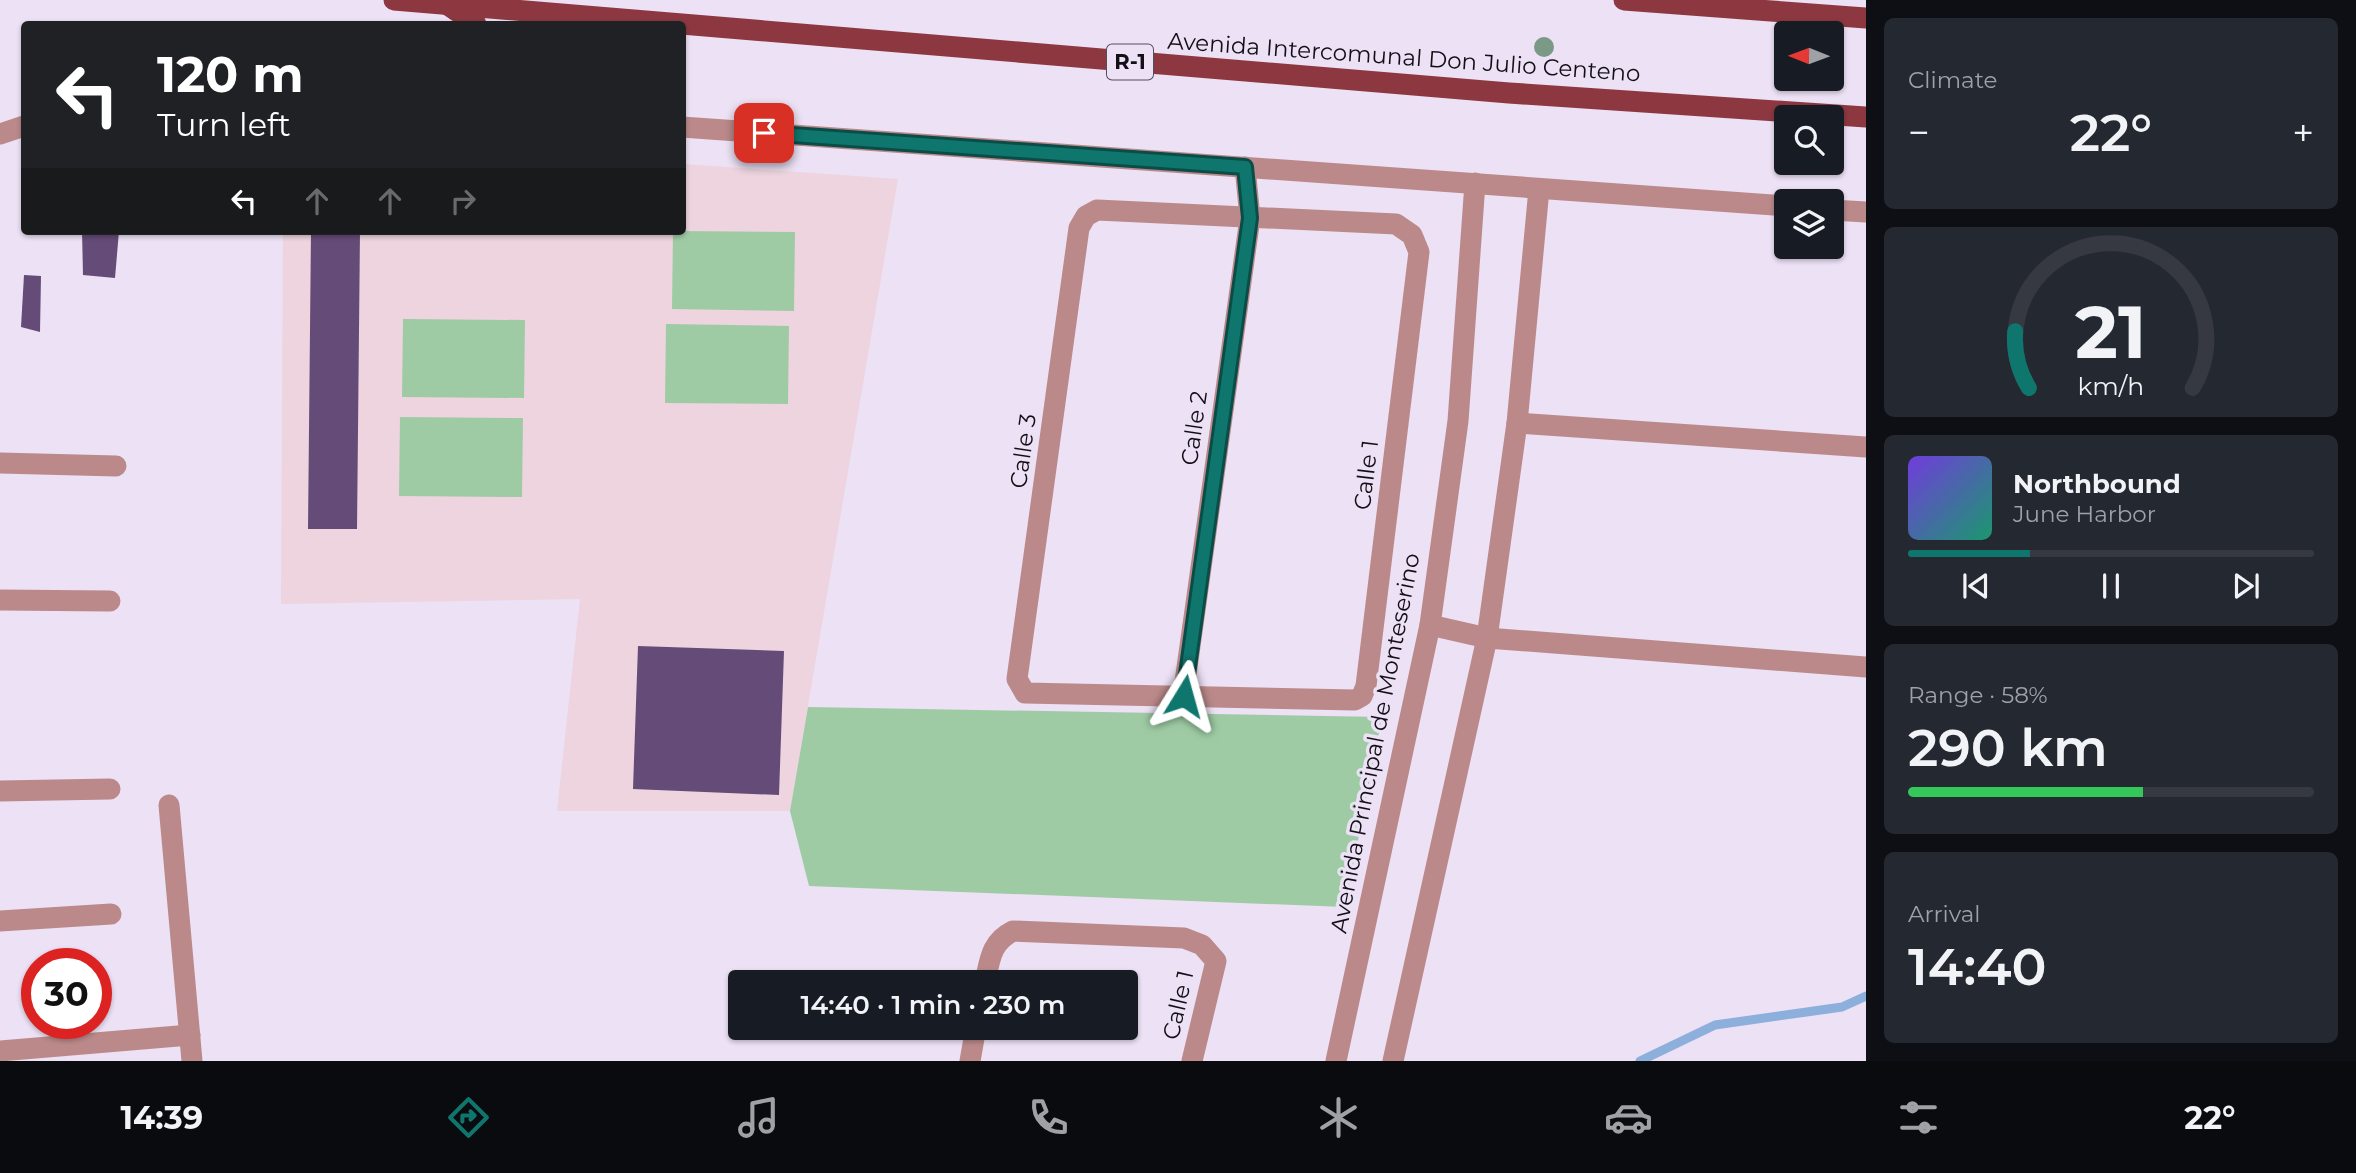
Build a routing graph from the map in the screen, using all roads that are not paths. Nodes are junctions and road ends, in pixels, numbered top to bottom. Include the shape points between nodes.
1 (394, 0) edge
2 (1624, 0) edge
3 (446, 4) junction
4 (1866, 18) edge
5 (472, 21) edge
6 (649, 21) edge
7 (686, 24) edge
8 (1866, 117) edge
9 (21, 127) edge
10 (686, 127) edge
11 (0, 134) edge
12 (1245, 167) junction
13 (1475, 183) junction
14 (1539, 189) junction
15 (1774, 205) edge
16 (1844, 211) edge
17 (1866, 212) edge
18 (1250, 218) junction
19 (1517, 423) junction
20 (1866, 447) edge
21 (0, 463) edge
22 (117, 466) dead end
23 (0, 600) edge
24 (110, 601) dead end
25 (1430, 625) junction
26 (1487, 638) junction
27 (1866, 667) edge
28 (1184, 696) junction
29 (110, 789) dead end
30 (0, 792) edge
31 (169, 805) dead end
32 (111, 914) dead end
33 (0, 921) edge
34 (987, 970) edge
35 (190, 1035) junction
36 (974, 1040) edge
37 (0, 1051) edge
38 (192, 1061) edge
39 (970, 1061) edge
40 (1192, 1061) edge
41 (1336, 1061) edge
42 (1393, 1061) edge

1 - 3 main road, Avenida Intercomunal Don Julio Centeno / R-1
2 - 4 main road
3 - 5 main road
3 - 6 main road, Avenida Intercomunal Don Julio Centeno / R-1
7 - 8 main road, Avenida Intercomunal Don Julio Centeno / R-1 via 1496,92
9 - 11 street
10 - 12 street
12 - 13 street
12 - 18 street, Calle 2
13 - 14 street
13 - 25 street, Avenida Principal de Monteserino via 1458,421
14 - 15 street
14 - 19 street
16 - 17 street
18 - 28 street, Calle 2
18 - 28 street, Calle 3 via 1097,210 1086,216 1079,228 1017,679 1025,693
18 - 28 street, Calle 1 via 1396,224 1412,235 1419,252 1366,686 1355,700
19 - 20 street
19 - 26 street
21 - 22 street
23 - 24 street
25 - 26 street
25 - 41 street, Avenida Principal de Monteserino
26 - 27 street
26 - 42 street
29 - 30 street
31 - 35 street
32 - 33 street
34 - 40 street, Calle 1 via 992,948 1013,931 1184,938 1202,945 1216,961
35 - 37 street
35 - 38 street
36 - 39 street

